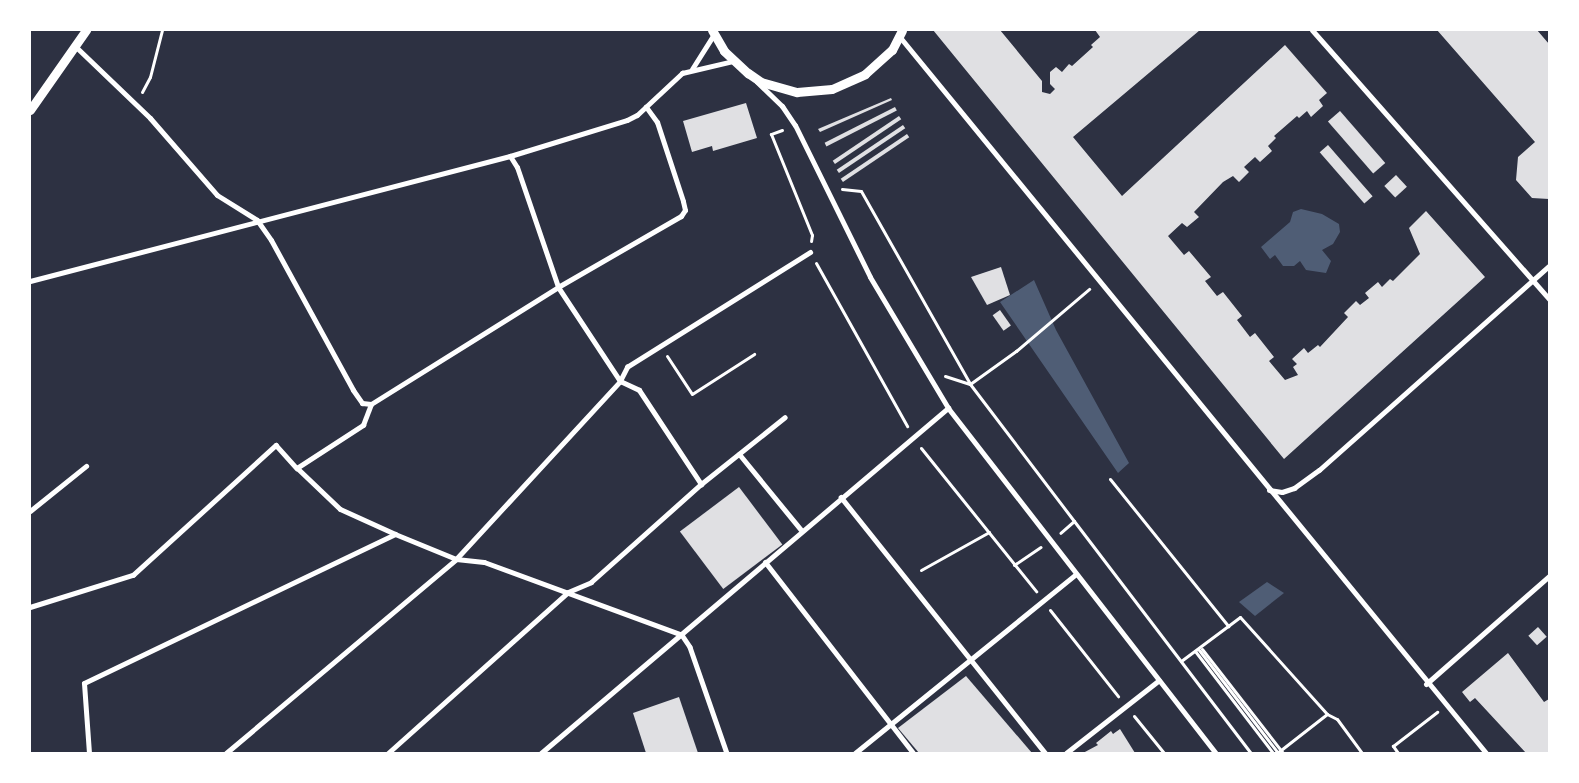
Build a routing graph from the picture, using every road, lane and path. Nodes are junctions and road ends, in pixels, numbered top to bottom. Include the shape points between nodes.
1 (86, 30) edge
2 (162, 30) edge
3 (1312, 30) edge
4 (713, 32) edge
5 (900, 33) edge
6 (76, 47) junction
7 (734, 60) junction
8 (691, 69) junction
9 (748, 73) junction
10 (136, 104) junction
11 (646, 107) junction
12 (30, 110) edge
13 (795, 125) junction
14 (510, 156) junction
15 (839, 189) dead end
16 (257, 220) junction
17 (810, 252) junction
18 (1549, 266) edge
19 (1532, 280) junction
20 (30, 281) edge
21 (1098, 281) junction
22 (558, 286) junction
23 (1549, 299) edge
24 (660, 346) junction
25 (754, 354) dead end
26 (930, 378) junction
27 (620, 381) junction
28 (970, 384) junction
29 (371, 404) junction
30 (948, 408) junction
31 (784, 417) dead end
32 (913, 437) junction
33 (739, 454) junction
34 (86, 466) dead end
35 (297, 468) junction
36 (1110, 479) dead end
37 (701, 484) junction
38 (1269, 490) junction
39 (841, 497) junction
40 (30, 511) edge
41 (1074, 521) junction
42 (801, 530) junction
43 (989, 532) junction
44 (395, 534) junction
45 (1049, 541) junction
46 (456, 559) junction
47 (765, 562) junction
48 (1014, 564) junction
49 (921, 570) dead end
50 (1075, 575) junction
51 (1549, 576) edge
52 (568, 592) junction
53 (1043, 600) junction
54 (30, 607) edge
55 (1228, 626) junction
56 (682, 635) junction
57 (1199, 650) junction
58 (970, 660) junction
59 (1181, 660) junction
60 (1160, 680) junction
61 (1426, 684) junction
62 (1448, 706) junction
63 (1126, 707) junction
64 (1327, 714) junction
65 (891, 726) junction
66 (1279, 752) edge
67 (89, 753) edge
68 (226, 753) edge
69 (388, 753) edge
70 (541, 753) edge
71 (727, 753) edge
72 (855, 753) edge
73 (913, 753) edge
74 (1045, 753) edge
75 (1066, 753) edge
76 (1164, 753) edge
77 (1216, 753) edge
78 (1251, 753) edge
79 (1273, 753) edge
80 (1362, 753) edge
81 (1398, 753) edge
82 (1486, 753) edge

1 - 6 street
2 - 10 path via 150,77
3 - 19 street
4 - 7 street
4 - 8 street via 703,55
5 - 9 street via 892,50 865,74 832,89 797,92 781,89
5 - 21 street
6 - 10 street
6 - 12 street
7 - 8 street
7 - 9 street
8 - 11 street via 673,79
9 - 13 street via 782,106
10 - 16 street via 217,195
11 - 14 street via 627,120
11 - 22 street via 657,122 685,210 681,216
13 - 17 path via 771,134 812,235
13 - 26 street via 870,277
14 - 16 street
14 - 22 street via 517,167
15 - 28 path via 861,191
16 - 20 street
16 - 29 street via 276,248 353,390 362,403
17 - 24 street
17 - 32 path
18 - 19 street
19 - 23 street
19 - 38 street via 1319,470 1294,488 1282,492
21 - 28 path via 1016,351
21 - 38 street
22 - 27 street
22 - 29 street
24 - 25 path via 692,394
24 - 27 street via 627,367
26 - 28 path via 948,376
26 - 30 street
27 - 37 street via 639,390
27 - 46 street
28 - 41 path
29 - 35 street via 362,425
30 - 32 street
30 - 45 street
31 - 33 street
32 - 39 street
32 - 43 path
33 - 37 street
33 - 42 street
34 - 40 street
35 - 44 street via 340,509
35 - 54 street via 276,445 133,575
36 - 55 path
37 - 52 street via 591,582
38 - 61 street
39 - 42 street
39 - 58 street
41 - 45 path
41 - 59 path
42 - 47 street
43 - 48 path
43 - 49 path
44 - 46 street
44 - 67 street via 84,683
45 - 48 path
45 - 50 street
46 - 52 street via 484,562
46 - 68 street
47 - 56 street
47 - 65 street
48 - 53 path
50 - 53 street
50 - 60 street
51 - 61 street
52 - 56 street
52 - 69 street
53 - 58 street
53 - 63 path
55 - 57 path
55 - 64 path via 1240,617
56 - 70 street
56 - 71 street via 690,646
57 - 59 path
57 - 66 path
57 - 79 path
58 - 65 street
58 - 74 street
59 - 78 path
60 - 63 street
60 - 77 street
61 - 62 street
62 - 81 path via 1393,746
62 - 82 street
63 - 75 street
63 - 76 path
64 - 66 path
64 - 80 path via 1337,719
65 - 72 street
65 - 73 street

